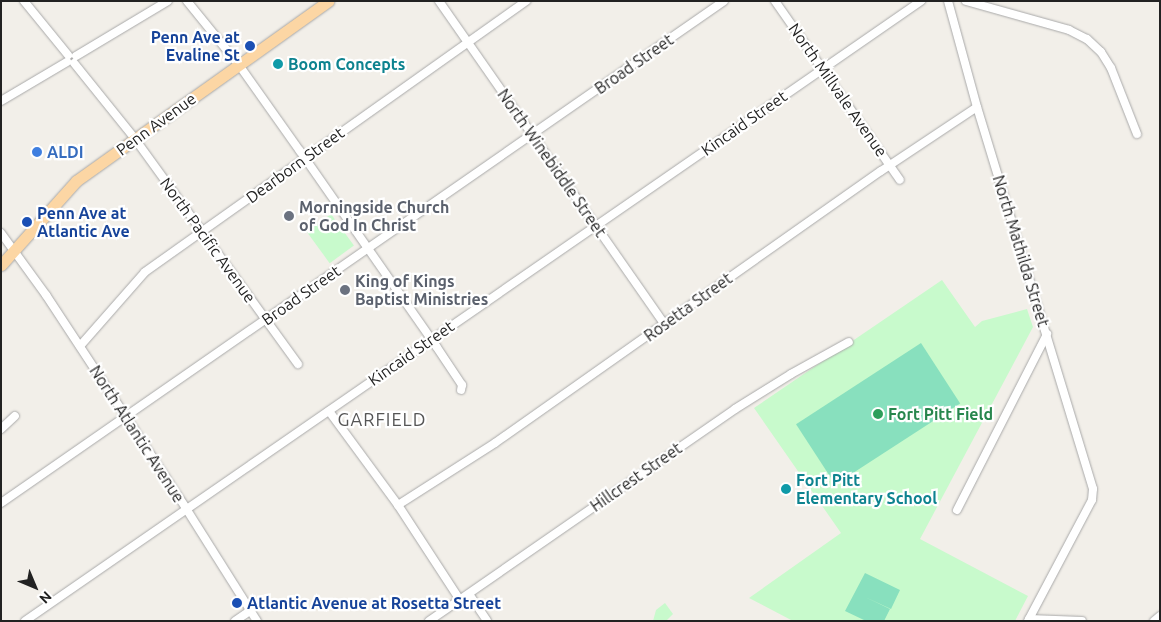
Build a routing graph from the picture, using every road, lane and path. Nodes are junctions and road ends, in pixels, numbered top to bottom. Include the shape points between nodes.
1 (24, 1) edge
2 (168, 1) edge
3 (187, 1) edge
4 (328, 1) edge
5 (439, 1) edge
6 (527, 1) edge
7 (724, 1) edge
8 (775, 1) edge
9 (921, 1) edge
10 (948, 1) edge
11 (966, 1) edge
12 (469, 42) junction
13 (71, 59) junction
14 (238, 65) junction
15 (823, 68) junction
16 (1, 101) edge
17 (977, 107) junction
18 (532, 134) junction
19 (1137, 134) dead end
20 (135, 139) junction
21 (305, 158) junction
22 (891, 165) junction
23 (900, 180) dead end
24 (595, 225) junction
25 (202, 232) junction
26 (1, 233) edge
27 (368, 248) junction
28 (15, 250) junction
29 (1, 265) edge
30 (265, 320) junction
31 (665, 325) junction
32 (1047, 334) junction
33 (432, 339) junction
34 (849, 342) dead end
35 (80, 346) junction
36 (298, 364) dead end
37 (462, 390) dead end
38 (329, 411) junction
39 (15, 416) dead end
40 (125, 416) junction
41 (1, 429) edge
42 (1, 503) edge
43 (398, 505) junction
44 (187, 510) junction
45 (957, 510) dead end
46 (469, 594) junction
47 (460, 600) junction
48 (250, 610) junction
49 (1160, 616) edge
50 (1028, 620) edge
51 (25, 621) edge
52 (235, 621) edge
53 (256, 621) edge
54 (429, 621) edge
55 (487, 621) edge
56 (1082, 621) edge
57 (1154, 621) edge

1 - 13 street, North Pacific Avenue
2 - 13 street
3 - 14 street
4 - 14 main road, Penn Avenue
5 - 12 street, North Winebiddle Street
6 - 12 street, Dearborn Street
7 - 18 street, Broad Street
8 - 15 street, North Millvale Avenue
9 - 15 street, Kincaid Street
10 - 17 street, North Mathilda Street
11 - 19 street via 1069,30 1086,39 1101,52 1111,68
12 - 18 street, North Winebiddle Street
12 - 21 street, Dearborn Street
13 - 16 street
13 - 20 street, North Pacific Avenue
14 - 20 main road, Penn Avenue
14 - 21 street
15 - 22 street, North Millvale Avenue
15 - 24 street, Kincaid Street
17 - 22 street, Rosetta Street
17 - 32 street, North Mathilda Street
18 - 24 street, North Winebiddle Street
18 - 27 street, Broad Street
20 - 25 street, North Pacific Avenue
20 - 28 main road, Penn Avenue via 76,181
21 - 25 street, Dearborn Street
21 - 27 street
22 - 23 street, North Millvale Avenue
22 - 31 street, Rosetta Street
24 - 31 street, North Winebiddle Street
24 - 33 street, Kincaid Street
25 - 30 street, North Pacific Avenue
25 - 35 street, Dearborn Street via 145,272
26 - 28 street, North Atlantic Avenue
27 - 30 street, Broad Street
27 - 33 street
28 - 29 main road, Penn Avenue
28 - 35 street, North Atlantic Avenue
30 - 36 street, North Pacific Avenue
30 - 40 street, Broad Street
31 - 43 street, Rosetta Street via 495,443
32 - 45 street
32 - 50 street, North Mathilda Street via 1094,489 1092,500
33 - 37 street via 462,385
33 - 38 street, Kincaid Street
34 - 46 street, Hillcrest Street via 735,410
35 - 40 street, North Atlantic Avenue
38 - 43 street
38 - 44 street, Kincaid Street
39 - 41 street
40 - 42 street, Broad Street
40 - 44 street, North Atlantic Avenue
43 - 47 street
44 - 48 street, North Atlantic Avenue
44 - 51 street, Kincaid Street
46 - 47 street, Hillcrest Street
46 - 55 street
47 - 54 street, Hillcrest Street
48 - 52 street
48 - 53 street, North Atlantic Avenue
49 - 57 street
50 - 56 street

